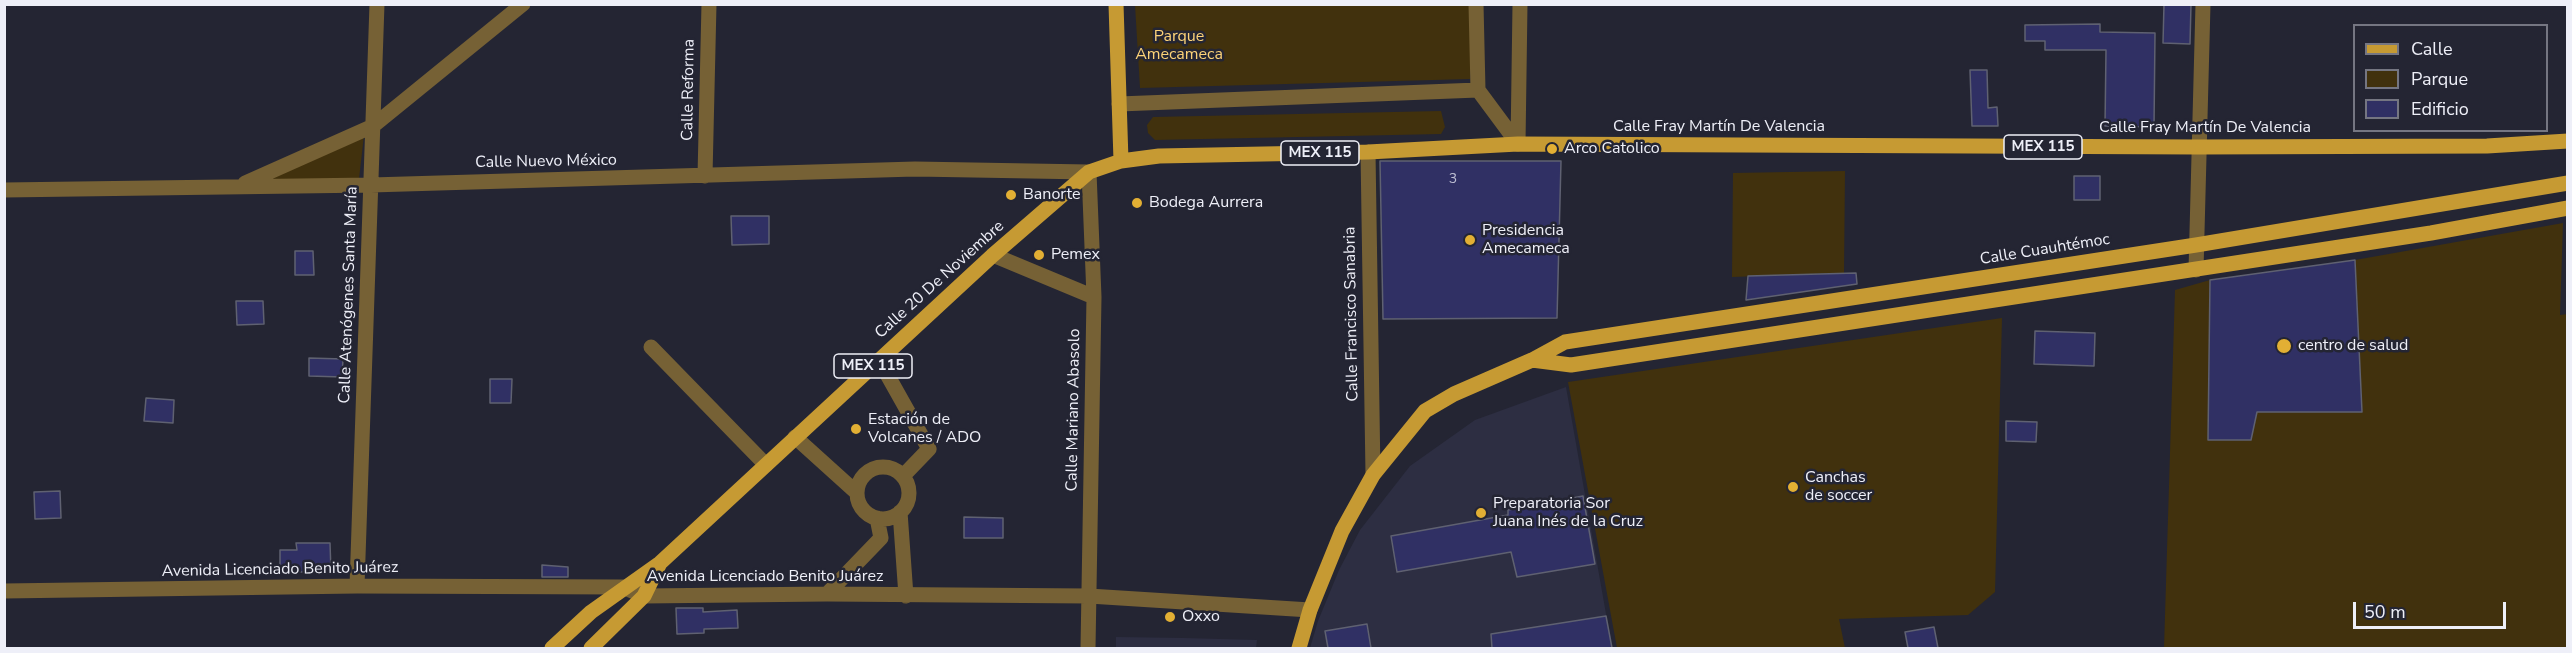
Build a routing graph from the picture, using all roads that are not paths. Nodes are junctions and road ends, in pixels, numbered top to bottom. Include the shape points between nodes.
1 (377, 4) edge
2 (522, 4) edge
3 (709, 4) edge
4 (1116, 4) edge
5 (1476, 4) edge
6 (1520, 4) edge
7 (2203, 4) edge
8 (1478, 90) junction
9 (1119, 104) junction
10 (373, 126) junction
11 (2568, 141) edge
12 (1518, 144) junction
13 (2198, 147) junction
14 (1368, 152) junction
15 (1121, 161) junction
16 (1089, 172) junction
17 (705, 176) junction
18 (2568, 183) edge
19 (240, 185) junction
20 (371, 185) junction
21 (4, 190) edge
22 (2568, 208) edge
23 (2341, 221) junction
24 (2196, 245) junction
25 (2345, 247) junction
26 (993, 255) junction
27 (2196, 270) junction
28 (1983, 278) junction
29 (1094, 297) junction
30 (1987, 302) junction
31 (1767, 310) junction
32 (1772, 335) junction
33 (651, 347) dead end
34 (879, 360) junction
35 (1532, 360) junction
36 (795, 437) junction
37 (766, 465) junction
38 (1373, 475) junction
39 (903, 476) junction
40 (857, 493) junction
41 (900, 512) junction
42 (877, 518) junction
43 (660, 563) junction
44 (357, 586) junction
45 (623, 587) junction
46 (4, 591) edge
47 (827, 594) junction
48 (644, 596) junction
49 (906, 596) junction
50 (1089, 596) junction
51 (1310, 610) junction
52 (552, 648) edge
53 (591, 648) edge
54 (1088, 648) edge
55 (1299, 648) edge

1 - 10 street, Calle Atenógenes Santa María
2 - 10 street
3 - 17 street, Calle Reforma
4 - 9 main road
5 - 8 street
6 - 12 street
7 - 13 street
8 - 9 street
8 - 12 street
9 - 15 main road
10 - 19 street
10 - 20 street, Calle Atenógenes Santa María
11 - 13 main road, Calle Fray Martín De Valencia / MEX 115 via 2487,146
12 - 13 main road, Calle Fray Martín De Valencia / MEX 115
12 - 14 main road, MEX 115
13 - 24 street
14 - 15 main road, MEX 115 via 1159,156
14 - 38 street, Calle Francisco Sanabria
15 - 16 main road, Calle 20 De Noviembre / MEX 115
16 - 17 street, Calle Nuevo México via 915,169
16 - 26 main road, Calle 20 De Noviembre / MEX 115
16 - 29 street, Calle Mariano Abasolo
17 - 20 street, Calle Nuevo México
18 - 23 main road, Calle Cuauhtémoc
19 - 20 street, Calle Nuevo México
19 - 21 street, Calle Nuevo México
20 - 44 street, Calle Atenógenes Santa María
22 - 25 main road
23 - 24 main road, Calle Cuauhtémoc
23 - 25 main road
24 - 27 street
24 - 28 main road, Calle Cuauhtémoc
25 - 27 main road
26 - 29 street
26 - 34 main road, Calle 20 De Noviembre / MEX 115
27 - 30 main road
28 - 30 main road
28 - 31 main road, Calle Cuauhtémoc
29 - 50 street, Calle Mariano Abasolo
30 - 32 main road
31 - 32 main road
31 - 35 main road, Calle Cuauhtémoc via 1565,342
32 - 35 main road via 1571,365
33 - 37 street
34 - 36 main road, Calle 20 De Noviembre / MEX 115
34 - 39 street via 929,449
35 - 38 main road, Calle Cuauhtémoc via 1425,411
36 - 37 main road, Calle 20 De Noviembre / MEX 115
36 - 40 street
37 - 43 main road, Calle 20 De Noviembre / MEX 115
38 - 51 main road, Calle Cuauhtémoc via 1342,531
39 - 40 street via 887,467 870,470 863,476
39 - 41 street via 908,499
40 - 42 street via 863,509
41 - 42 street via 893,517
41 - 49 street
42 - 47 street via 881,538
43 - 45 main road, Calle 20 De Noviembre / MEX 115
43 - 48 main road, Calle 20 De Noviembre / MEX 115
44 - 45 street, Avenida Licenciado Benito Juárez
44 - 46 street, Avenida Licenciado Benito Juárez
45 - 48 street, Avenida Licenciado Benito Juárez
45 - 52 main road, Calle 20 De Noviembre / MEX 115
47 - 48 street, Avenida Licenciado Benito Juárez
47 - 49 street, Avenida Licenciado Benito Juárez
48 - 53 main road, Calle 20 De Noviembre / MEX 115
49 - 50 street, Avenida Licenciado Benito Juárez
50 - 51 street, Avenida Licenciado Benito Juárez
50 - 54 street, Calle Mariano Abasolo
51 - 55 main road, Calle Cuauhtémoc

